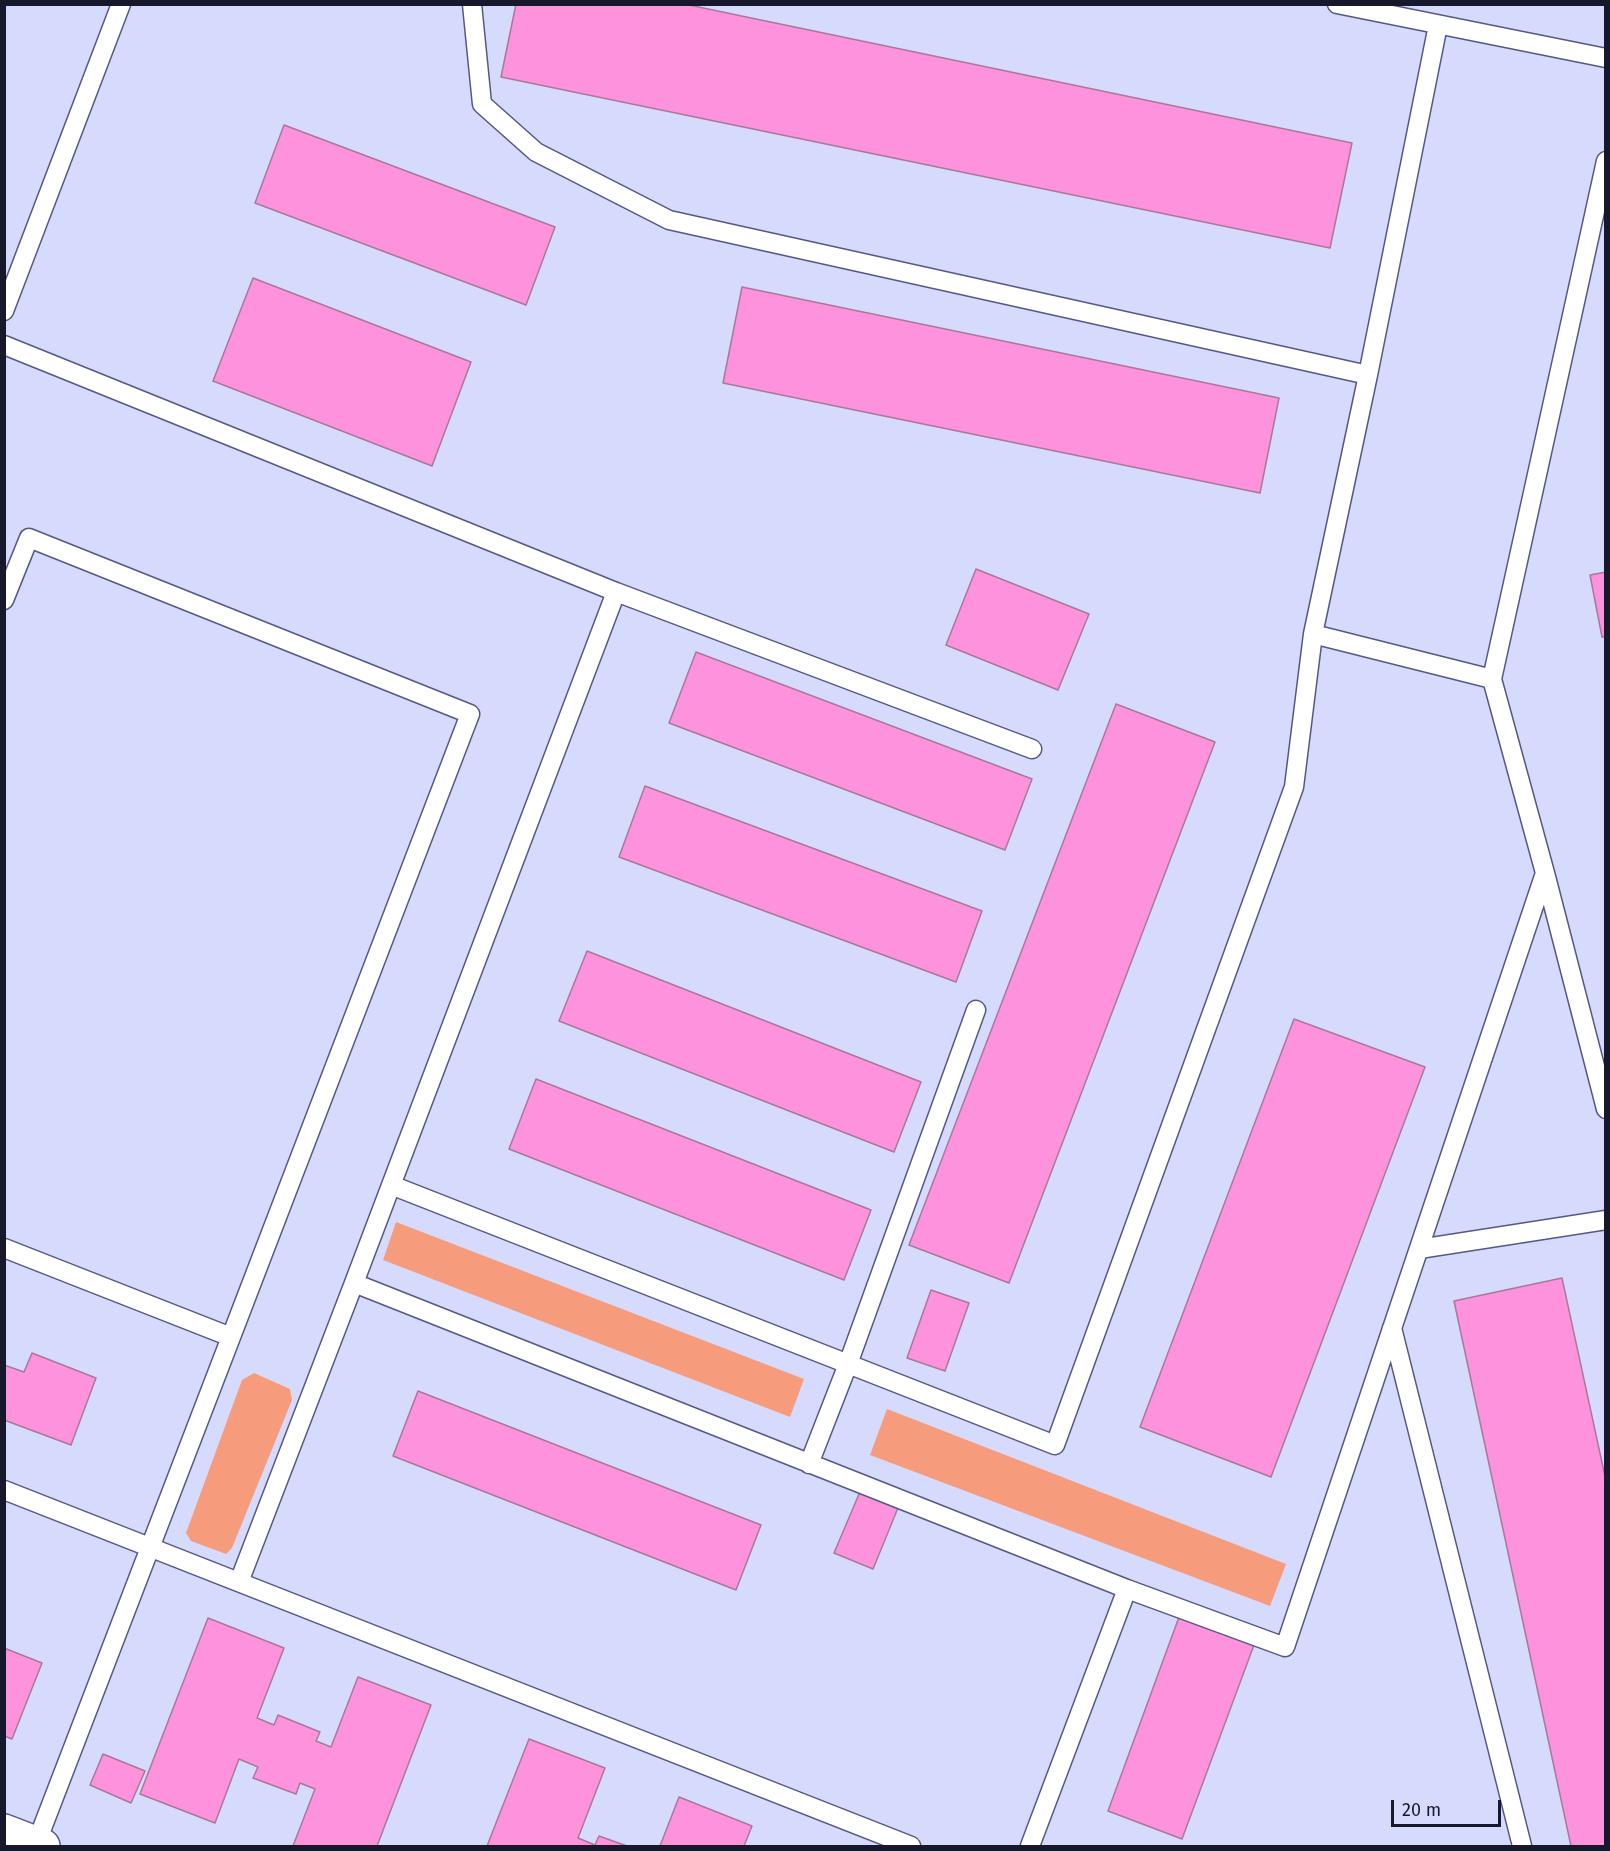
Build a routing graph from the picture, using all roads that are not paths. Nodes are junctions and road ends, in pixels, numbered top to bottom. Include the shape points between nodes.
1 (121, 4) edge
2 (472, 4) edge
3 (1337, 4) edge
4 (1438, 25) junction
5 (1605, 58) edge
6 (1605, 161) edge
7 (4, 311) edge
8 (4, 345) edge
9 (1368, 375) junction
10 (616, 592) junction
11 (4, 600) edge
12 (1313, 634) junction
13 (1492, 679) junction
14 (1032, 749) dead end
15 (1545, 873) junction
16 (976, 1010) dead end
17 (1605, 1109) edge
18 (391, 1185) junction
19 (1605, 1220) edge
20 (4, 1248) edge
21 (1419, 1249) junction
22 (354, 1283) junction
23 (1392, 1328) junction
24 (231, 1337) junction
25 (848, 1364) junction
26 (809, 1464) junction
27 (4, 1490) edge
28 (150, 1547) junction
29 (239, 1582) junction
30 (1127, 1589) junction
31 (4, 1832) edge
32 (40, 1845) edge
33 (911, 1846) edge
34 (1030, 1846) edge
35 (1522, 1846) edge

1 - 7 lane
2 - 9 lane via 482,104 536,152 669,220
3 - 4 lane
4 - 5 lane
4 - 9 lane
6 - 13 lane
8 - 10 lane
9 - 12 lane
10 - 14 lane
10 - 18 lane
11 - 24 lane via 29,538 470,714
12 - 13 lane
12 - 25 lane via 1294,787 1055,1445
13 - 15 lane
15 - 17 lane
15 - 21 lane
16 - 25 lane
18 - 22 lane
18 - 25 lane
19 - 21 lane
20 - 24 lane
21 - 23 lane
22 - 26 lane
22 - 29 lane
23 - 30 lane via 1285,1647
23 - 35 lane
24 - 28 lane
25 - 26 lane
26 - 30 lane
27 - 28 lane
28 - 29 lane
28 - 32 lane
29 - 33 lane
30 - 34 lane
31 - 32 main road

